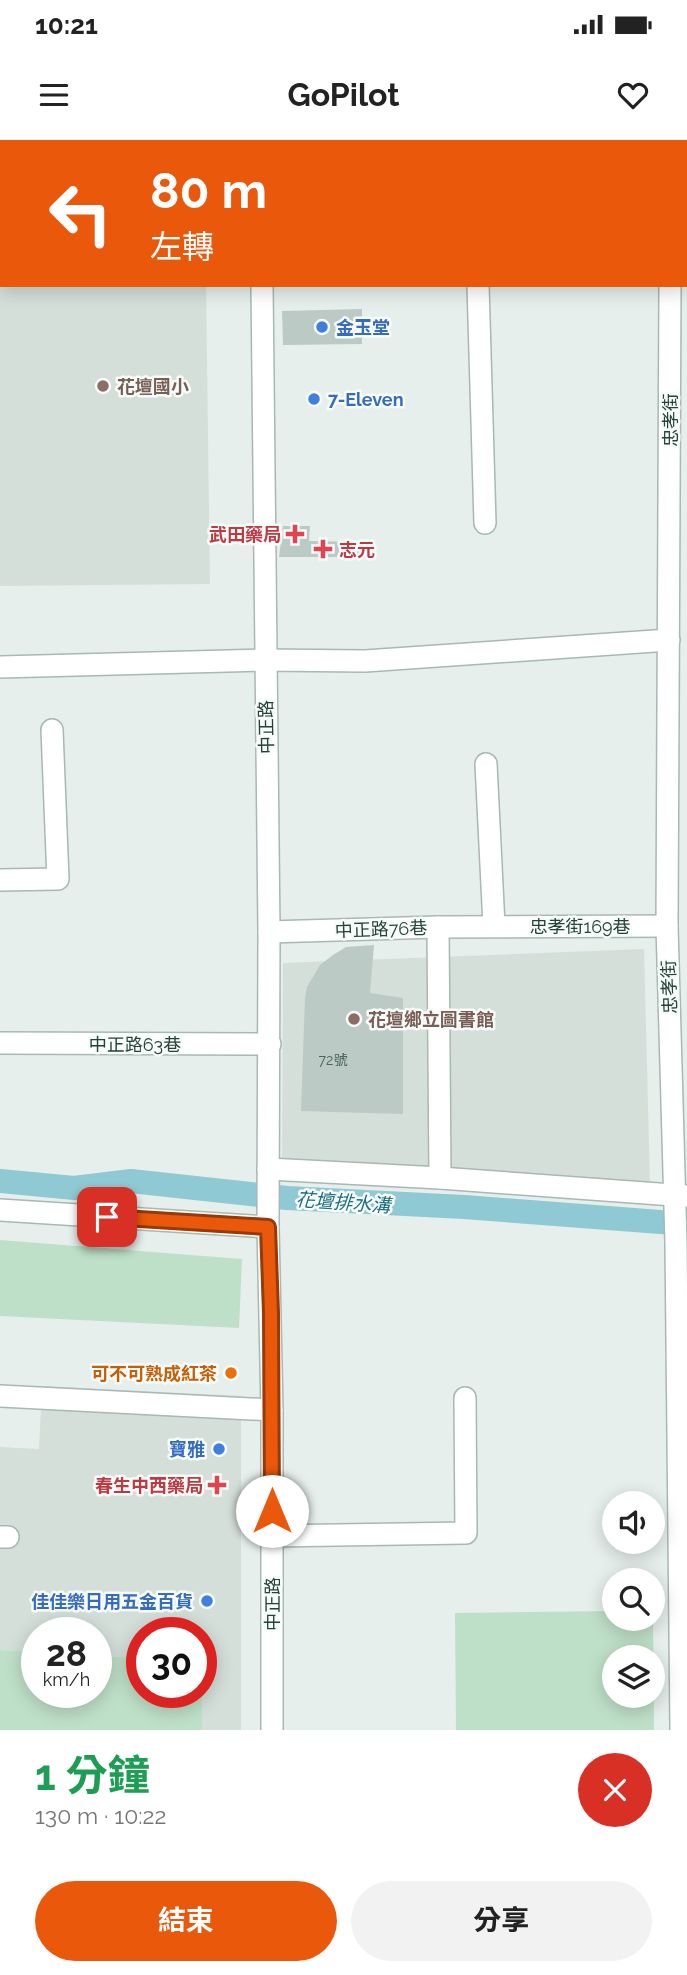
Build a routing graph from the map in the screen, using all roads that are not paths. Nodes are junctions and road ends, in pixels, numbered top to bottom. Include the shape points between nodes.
1 (262, 287) edge
2 (478, 287) edge
3 (671, 287) edge
4 (679, 316) edge
5 (679, 506) edge
6 (485, 523) dead end
7 (669, 640) junction
8 (265, 660) junction
9 (0, 667) edge
10 (52, 730) dead end
11 (486, 764) dead end
12 (0, 880) edge
13 (494, 926) junction
14 (667, 926) junction
15 (438, 927) junction
16 (269, 932) junction
17 (0, 1044) edge
18 (270, 1044) junction
19 (268, 1169) junction
20 (440, 1178) junction
21 (679, 1199) edge
22 (0, 1210) edge
23 (268, 1227) junction
24 (680, 1250) edge
25 (0, 1396) edge
26 (466, 1398) dead end
27 (272, 1410) junction
28 (272, 1536) junction
29 (272, 1730) edge
30 (681, 1730) edge

1 - 8 street, 中正路
2 - 6 street
3 - 4 street, 忠孝街
4 - 5 street, 忠孝街
5 - 7 street, 忠孝街
7 - 8 street via 365,661
7 - 14 street, 忠孝街
8 - 9 street
8 - 16 street, 中正路
10 - 12 street via 58,879
11 - 13 street
13 - 14 street, 忠孝街169巷
13 - 15 street, 中正路76巷
14 - 21 street, 忠孝街
15 - 16 street, 中正路76巷
15 - 20 street
16 - 18 street, 中正路
17 - 18 street, 中正路63巷
18 - 19 street, 中正路
19 - 20 street
19 - 23 street, 中正路
20 - 21 street
21 - 24 street, 忠孝街
22 - 23 street
23 - 27 street, 中正路
24 - 30 street, 忠孝街
25 - 27 street
26 - 28 street via 466,1533
27 - 28 street, 中正路
28 - 29 street, 中正路

